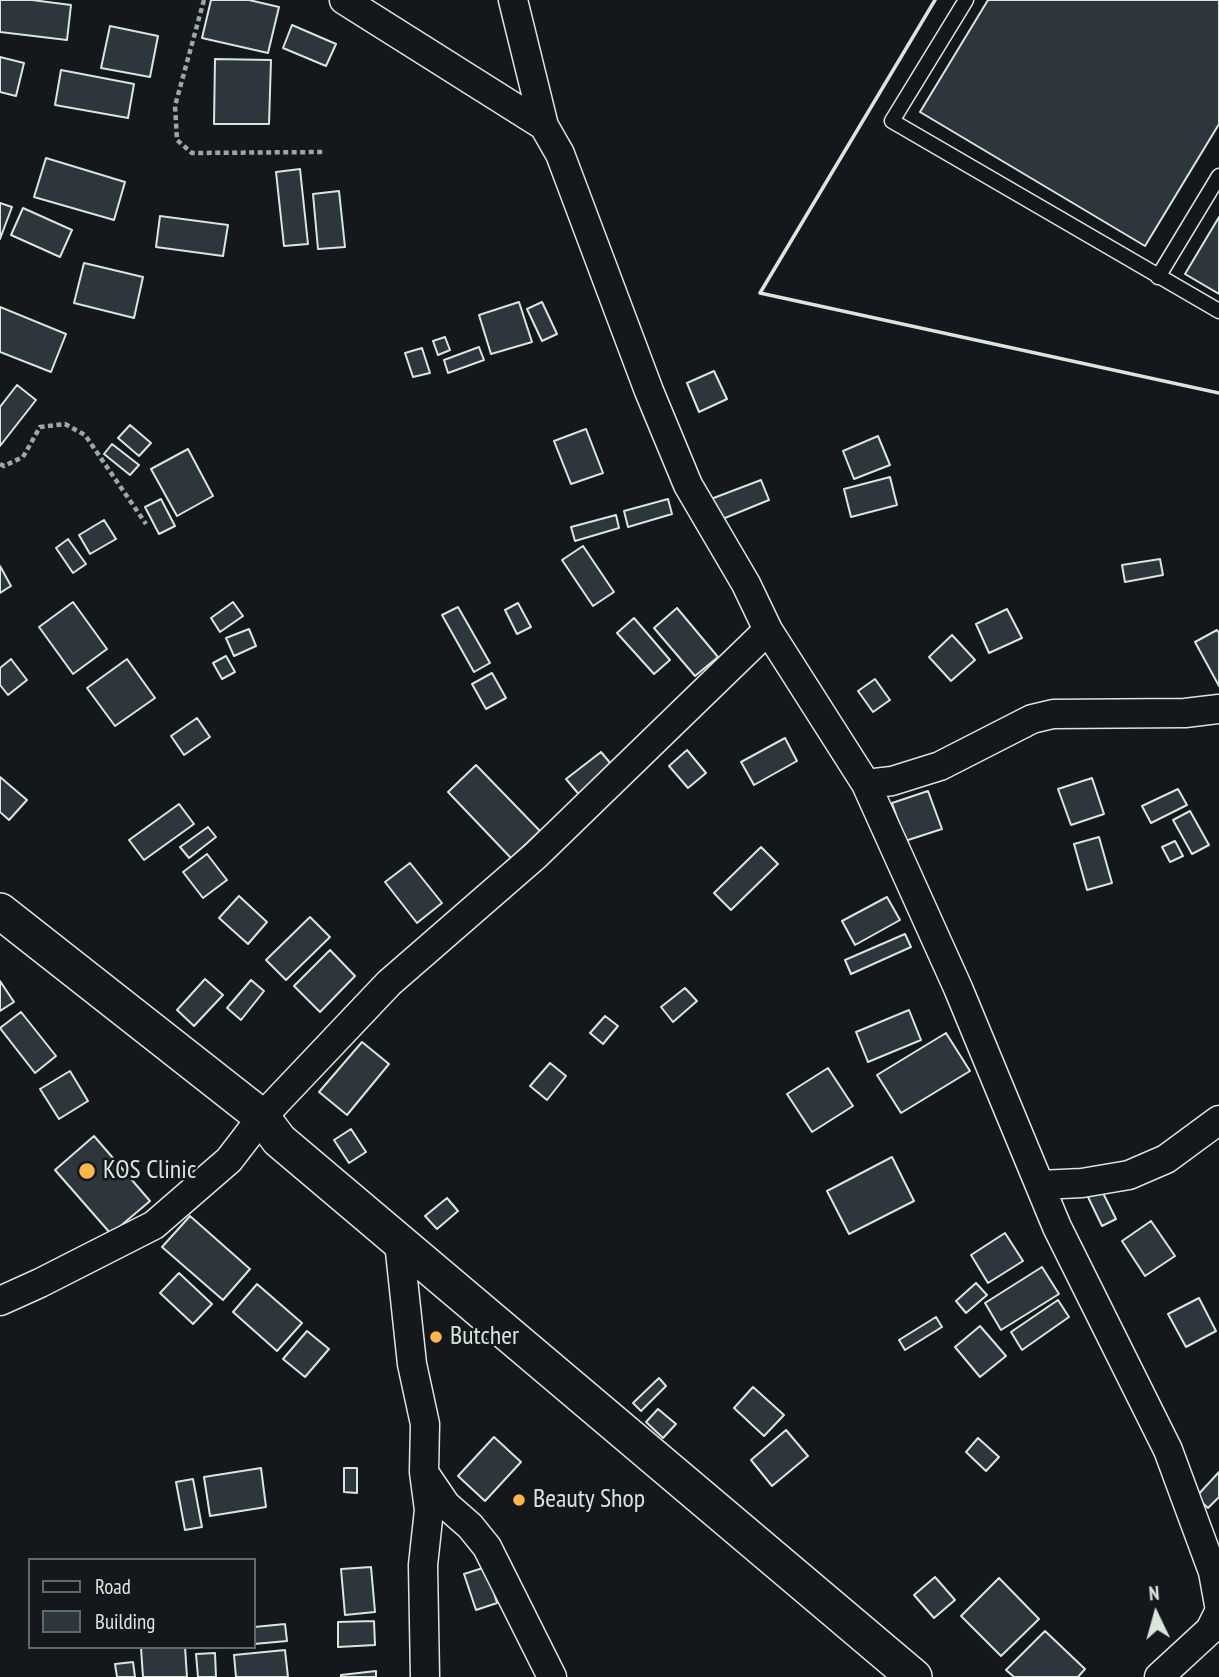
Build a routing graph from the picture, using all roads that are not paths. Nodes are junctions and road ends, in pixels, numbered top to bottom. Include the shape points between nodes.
1 (344, 0) edge
2 (513, 0) edge
3 (967, 0) edge
4 (544, 127) junction
5 (1219, 176) edge
6 (1158, 276) junction
7 (1219, 311) edge
8 (768, 630) junction
9 (1219, 709) edge
10 (866, 784) junction
11 (0, 911) edge
12 (262, 1117) junction
13 (1219, 1120) edge
14 (1040, 1185) junction
15 (399, 1242) junction
16 (0, 1301) edge
17 (424, 1472) junction
18 (1219, 1605) edge
19 (1219, 1612) edge
20 (425, 1677) edge
21 (552, 1677) edge
22 (914, 1677) edge
23 (1159, 1677) edge

1 - 4 street
2 - 4 street
3 - 6 lane via 892,121
4 - 8 street via 561,154 688,485
5 - 6 lane
6 - 7 lane
8 - 10 street
8 - 12 street via 535,856 388,983
9 - 10 street via 1053,714 1032,719 940,766
10 - 14 street
11 - 12 street
12 - 15 street via 279,1140
12 - 16 street via 229,1160 154,1225
13 - 14 street via 1166,1159 1129,1175
14 - 18 street via 1168,1450 1213,1572
15 - 17 street via 412,1364 425,1424
15 - 22 street
17 - 20 street via 429,1510 423,1565
17 - 21 street via 446,1505 487,1546
19 - 23 street via 1210,1630

